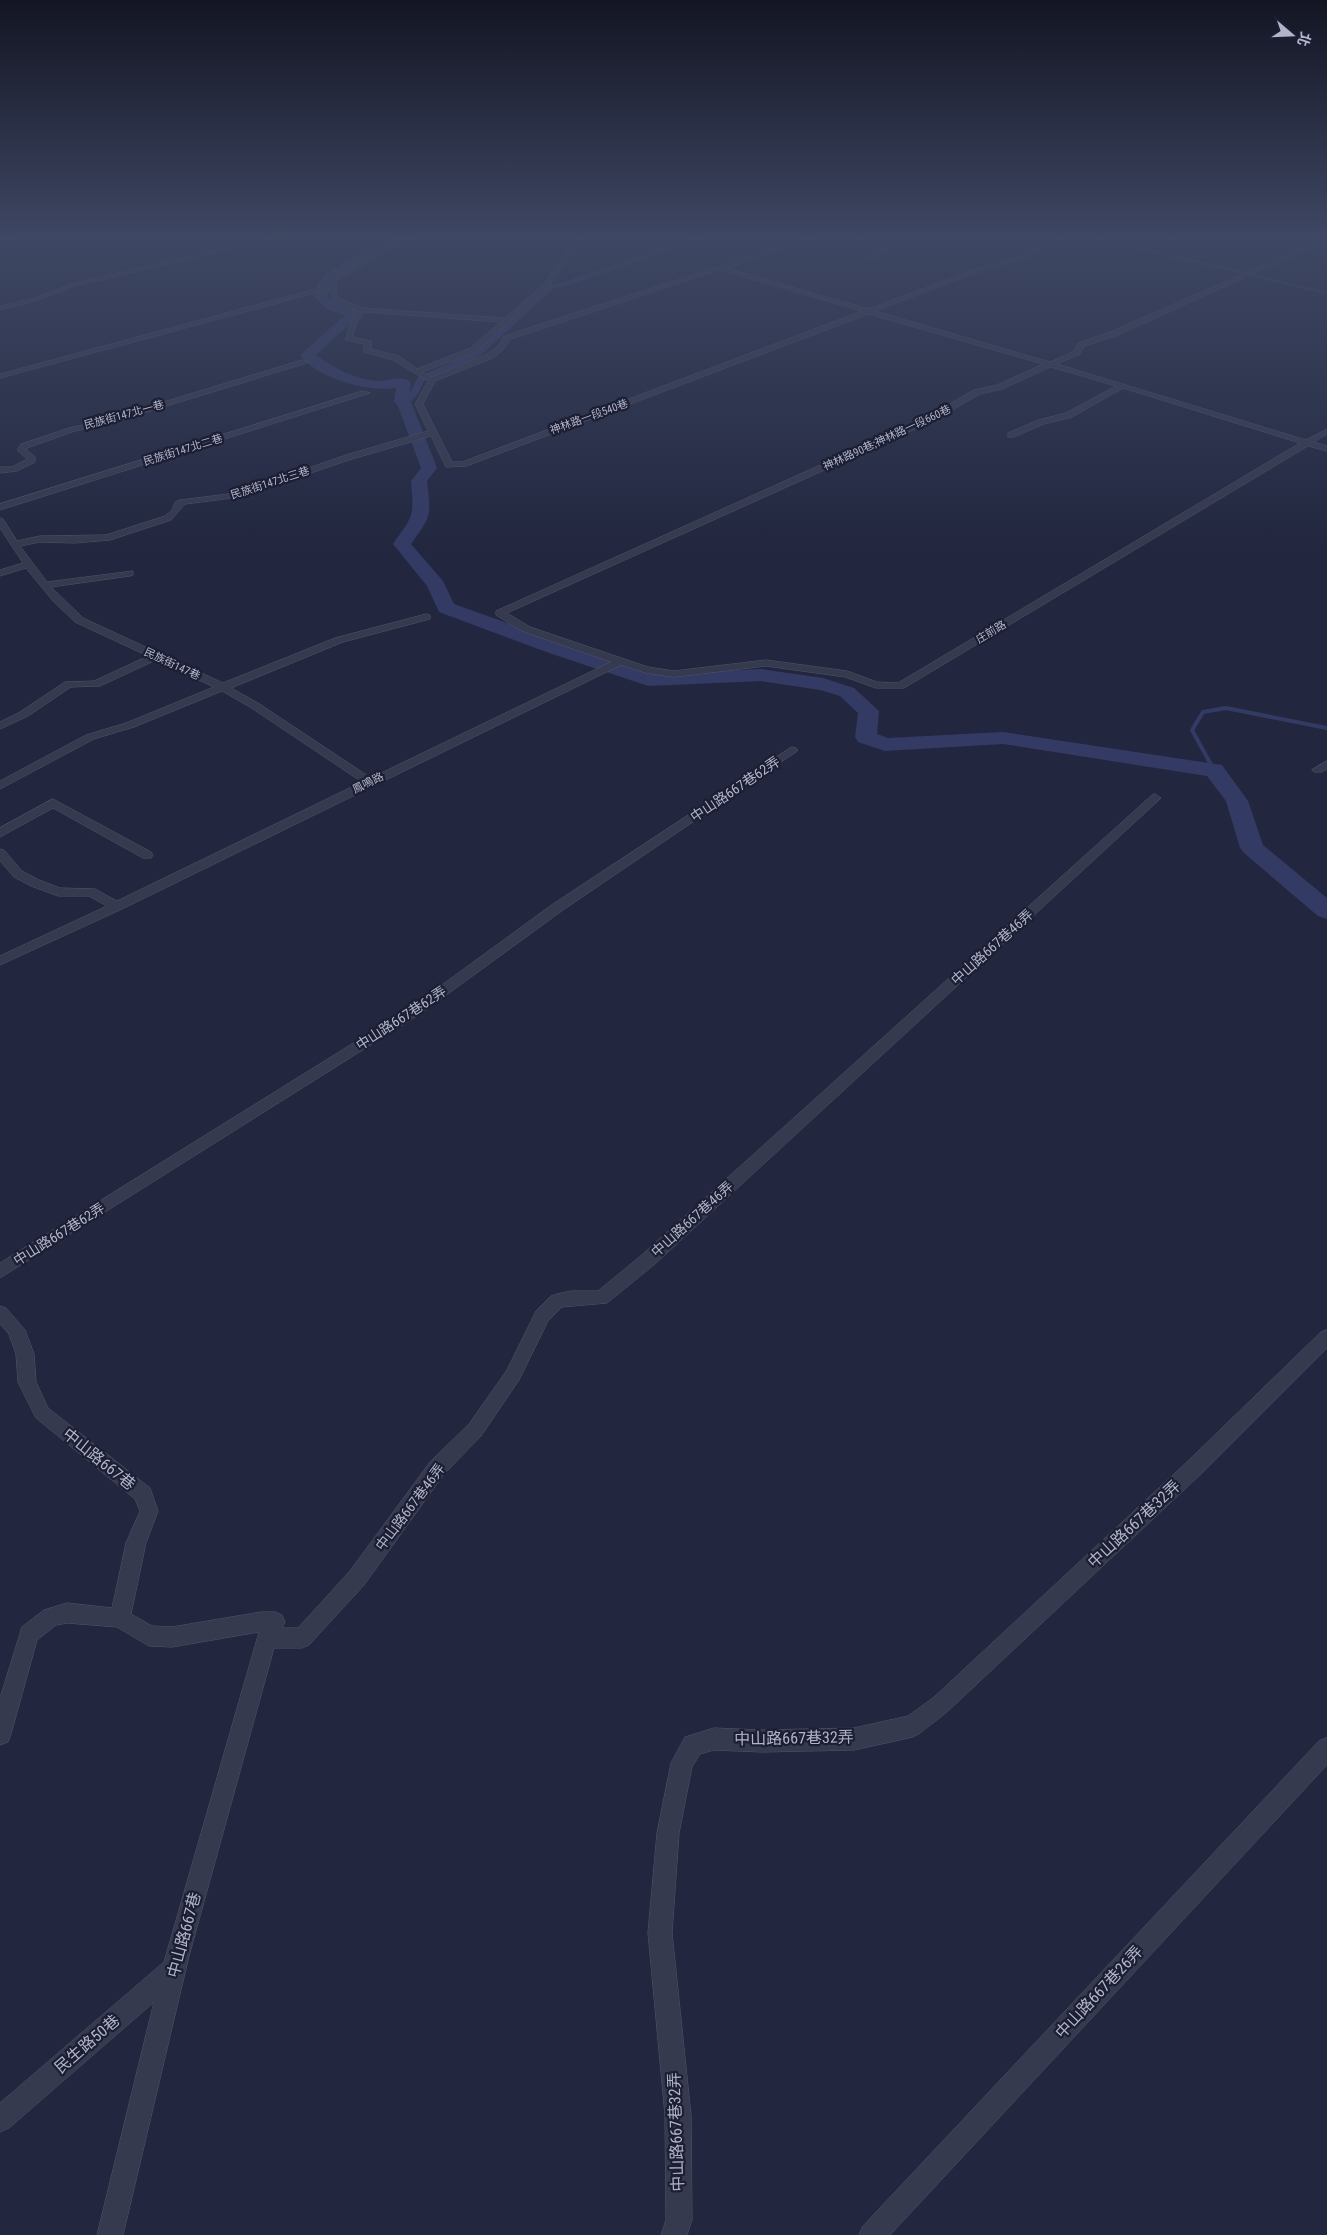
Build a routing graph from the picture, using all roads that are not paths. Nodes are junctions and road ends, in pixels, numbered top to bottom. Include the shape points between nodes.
1 (128, 341) edge
2 (361, 341) edge
3 (483, 341) edge
4 (505, 341) edge
5 (788, 341) edge
6 (971, 341) edge
7 (1092, 341) edge
8 (306, 362) dead end
9 (1049, 364) junction
10 (416, 372) junction
11 (0, 376) edge
12 (432, 380) junction
13 (1122, 385) junction
14 (366, 393) dead end
15 (1327, 431) edge
16 (432, 433) junction
17 (1011, 435) dead end
18 (1307, 443) junction
19 (1327, 449) edge
20 (0, 470) edge
21 (0, 507) edge
22 (0, 521) edge
23 (15, 544) junction
24 (28, 564) junction
25 (0, 573) edge
26 (130, 574) dead end
27 (45, 585) junction
28 (500, 613) joint
29 (426, 617) dead end
30 (156, 656) junction
31 (619, 662) junction
32 (224, 688) junction
33 (0, 726) edge
34 (792, 750) dead end
35 (370, 782) junction
36 (0, 786) edge
37 (1155, 798) dead end
38 (0, 833) edge
39 (0, 853) edge
40 (147, 855) dead end
41 (117, 906) junction
42 (0, 961) edge
43 (0, 1271) edge
44 (0, 1313) edge
45 (1327, 1337) edge
46 (120, 1618) junction
47 (271, 1630) junction
48 (0, 1734) edge
49 (1327, 1749) edge
50 (174, 1968) junction
51 (0, 2119) edge
52 (110, 2235) edge
53 (674, 2235) edge
54 (872, 2235) edge

1 - 11 street
2 - 10 street via 368,343 367,350 396,358
3 - 10 street via 473,350
4 - 12 street via 490,356
5 - 16 street, 神林路一段540巷 via 463,464 449,465
6 - 9 street
7 - 9 street, 神林路90巷;神林路一段660巷 via 1081,345 1077,352
8 - 20 street, 民族街147北一巷 via 102,423 81,425 70,432 24,446 21,450 32,460 14,469
9 - 13 street
9 - 28 street, 神林路90巷;神林路一段660巷 via 999,387 977,392 930,419
10 - 12 street
12 - 16 street via 419,404
13 - 17 street via 1069,415 1041,422
13 - 18 street
14 - 21 street, 民族街147北二巷
15 - 18 street, 庄前路
16 - 23 street, 民族街147北三巷 via 237,496 183,502 168,518 107,538 40,539
18 - 19 street
18 - 31 street, 庄前路 via 900,686 876,685 847,674 766,663 674,674
22 - 23 street, 民族街147巷
23 - 24 street, 民族街147巷
24 - 25 street
24 - 27 street, 民族街147巷
26 - 27 street
27 - 30 street, 民族街147巷 via 65,609 80,620
28 - 31 street, 庄前路 via 526,629
29 - 32 street via 339,640
30 - 32 street, 民族街147巷
30 - 33 street via 96,684 69,684
31 - 35 street, 鳳鳴路
32 - 35 street, 民族街147巷
32 - 36 street via 90,738
34 - 43 street, 中山路667巷62弄 via 558,907 418,1009
35 - 41 street, 鳳鳴路
37 - 47 street, 中山路667巷46弄 via 649,1259 601,1298 556,1301 542,1316 513,1375 475,1430 437,1468 358,1578 302,1638
38 - 40 street via 53,803
39 - 41 street via 18,874 35,883 58,892 90,892
41 - 42 street, 鳳鳴路
44 - 46 street, 中山路667巷 via 16,1330 25,1354 28,1382 42,1413 142,1494 149,1511 136,1543
45 - 53 street, 中山路667巷32弄 via 1195,1467 940,1705 913,1726 854,1739 762,1741 714,1738 693,1745 682,1763 668,1833 660,1933 678,2115 679,2220
46 - 47 street via 149,1636 172,1637 261,1622
46 - 48 street via 67,1613 51,1617 28,1634
47 - 50 street, 中山路667巷
49 - 54 street, 中山路667巷26弄
50 - 51 street, 民生路50巷
50 - 52 street, 中山路667巷

